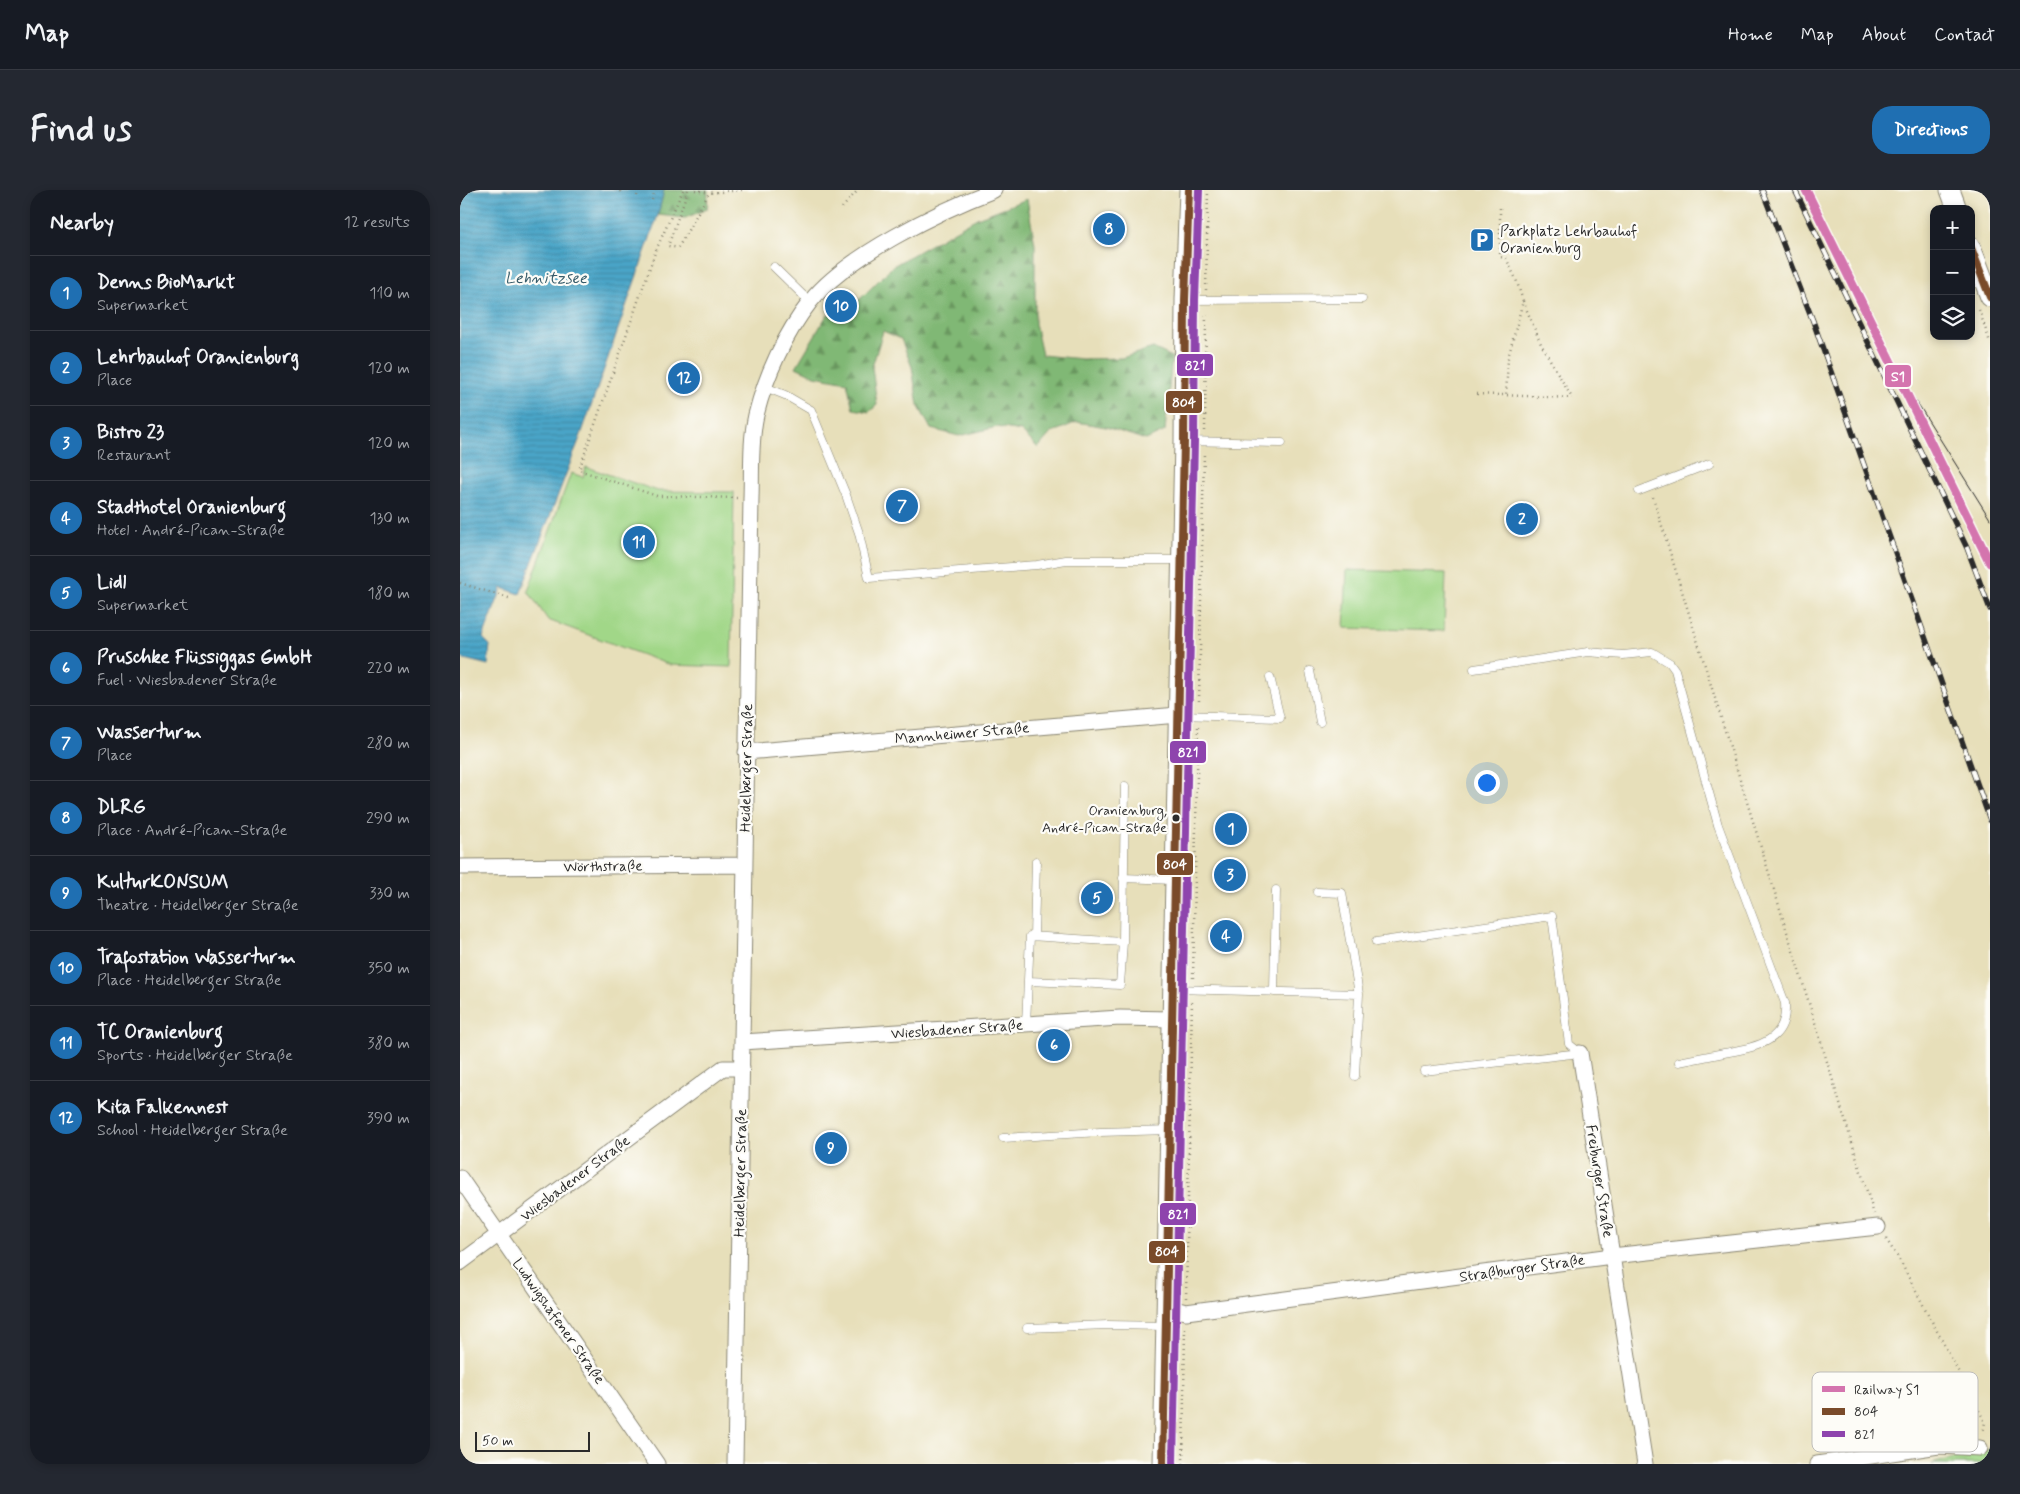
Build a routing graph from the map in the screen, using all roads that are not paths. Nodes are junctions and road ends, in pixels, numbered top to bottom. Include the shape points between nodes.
1 (994, 190) edge
2 (1189, 190) edge
3 (1950, 190) edge
4 (1956, 205) edge
5 (1972, 250) edge
6 (774, 267) dead end
7 (1362, 298) dead end
8 (1185, 300) junction
9 (810, 302) junction
10 (1984, 302) edge
11 (765, 387) junction
12 (1184, 441) junction
13 (1282, 442) dead end
14 (1709, 464) dead end
15 (1639, 492) dead end
16 (1181, 560) junction
17 (1474, 669) dead end
18 (1310, 671) dead end
19 (1270, 677) dead end
20 (1178, 715) junction
21 (1320, 722) dead end
22 (746, 752) junction
23 (1124, 786) dead end
24 (1036, 861) dead end
25 (745, 865) junction
26 (460, 867) edge
27 (1124, 878) junction
28 (1174, 880) junction
29 (1276, 890) dead end
30 (1317, 892) dead end
31 (1034, 936) junction
32 (1123, 942) junction
33 (1376, 942) dead end
34 (1028, 981) junction
35 (1172, 989) junction
36 (1274, 992) junction
37 (1359, 994) junction
38 (1171, 1019) junction
39 (1026, 1024) junction
40 (742, 1042) junction
41 (1580, 1053) junction
42 (1678, 1062) dead end
43 (742, 1068) junction
44 (1424, 1072) dead end
45 (1355, 1076) dead end
46 (1170, 1130) junction
47 (1004, 1138) dead end
48 (460, 1178) edge
49 (1878, 1227) road end
50 (499, 1234) junction
51 (1612, 1256) junction
52 (460, 1263) edge
53 (1167, 1307) junction
54 (1166, 1326) junction
55 (1027, 1328) dead end
56 (1898, 1452) edge
57 (657, 1464) edge
58 (735, 1464) edge
59 (1163, 1464) edge
60 (1645, 1464) edge
61 (1817, 1464) edge

1 - 9 street, Heidelberger Straße via 864,255
2 - 8 street
3 - 4 street
5 - 10 street
6 - 9 lane
7 - 8 lane
8 - 12 street
9 - 11 street, Heidelberger Straße via 784,344
11 - 16 lane via 811,410 846,495 869,578 1066,560
11 - 22 street, Heidelberger Straße via 756,416 752,452
12 - 13 lane
12 - 16 street
14 - 15 lane
16 - 20 street
17 - 42 lane via 1588,652 1623,655 1652,652 1675,670 1718,825 1785,1003 1786,1014 1780,1030 1764,1044
18 - 21 lane
19 - 20 lane via 1280,718
20 - 22 street, Mannheimer Straße
20 - 28 street
22 - 25 street, Heidelberger Straße
23 - 27 lane
24 - 31 lane
25 - 26 street, Wörthstraße
25 - 40 street, Heidelberger Straße
27 - 28 lane
27 - 32 lane
28 - 35 street
29 - 36 lane
30 - 37 lane via 1342,893
31 - 32 lane
31 - 34 lane via 1030,936
32 - 34 lane via 1120,985
33 - 41 lane via 1552,916 1569,1044
34 - 39 lane
35 - 36 lane
35 - 38 street
36 - 37 lane
37 - 45 lane
38 - 39 street, Wiesbadener Straße via 1120,1018
38 - 46 street
39 - 40 street, Wiesbadener Straße
40 - 43 street, Heidelberger Straße
41 - 44 lane
41 - 51 street, Freiburger Straße
43 - 50 street, Wiesbadener Straße via 723,1068
43 - 58 street, Heidelberger Straße
46 - 47 lane
46 - 53 street
48 - 50 street, Ludwigshafener Straße
49 - 51 street, Straßburger Straße
50 - 52 street, Wiesbadener Straße
50 - 57 street, Ludwigshafener Straße
51 - 53 street, Straßburger Straße via 1186,1312
51 - 60 street, Freiburger Straße
53 - 54 street
54 - 55 lane
54 - 59 street
56 - 61 street

